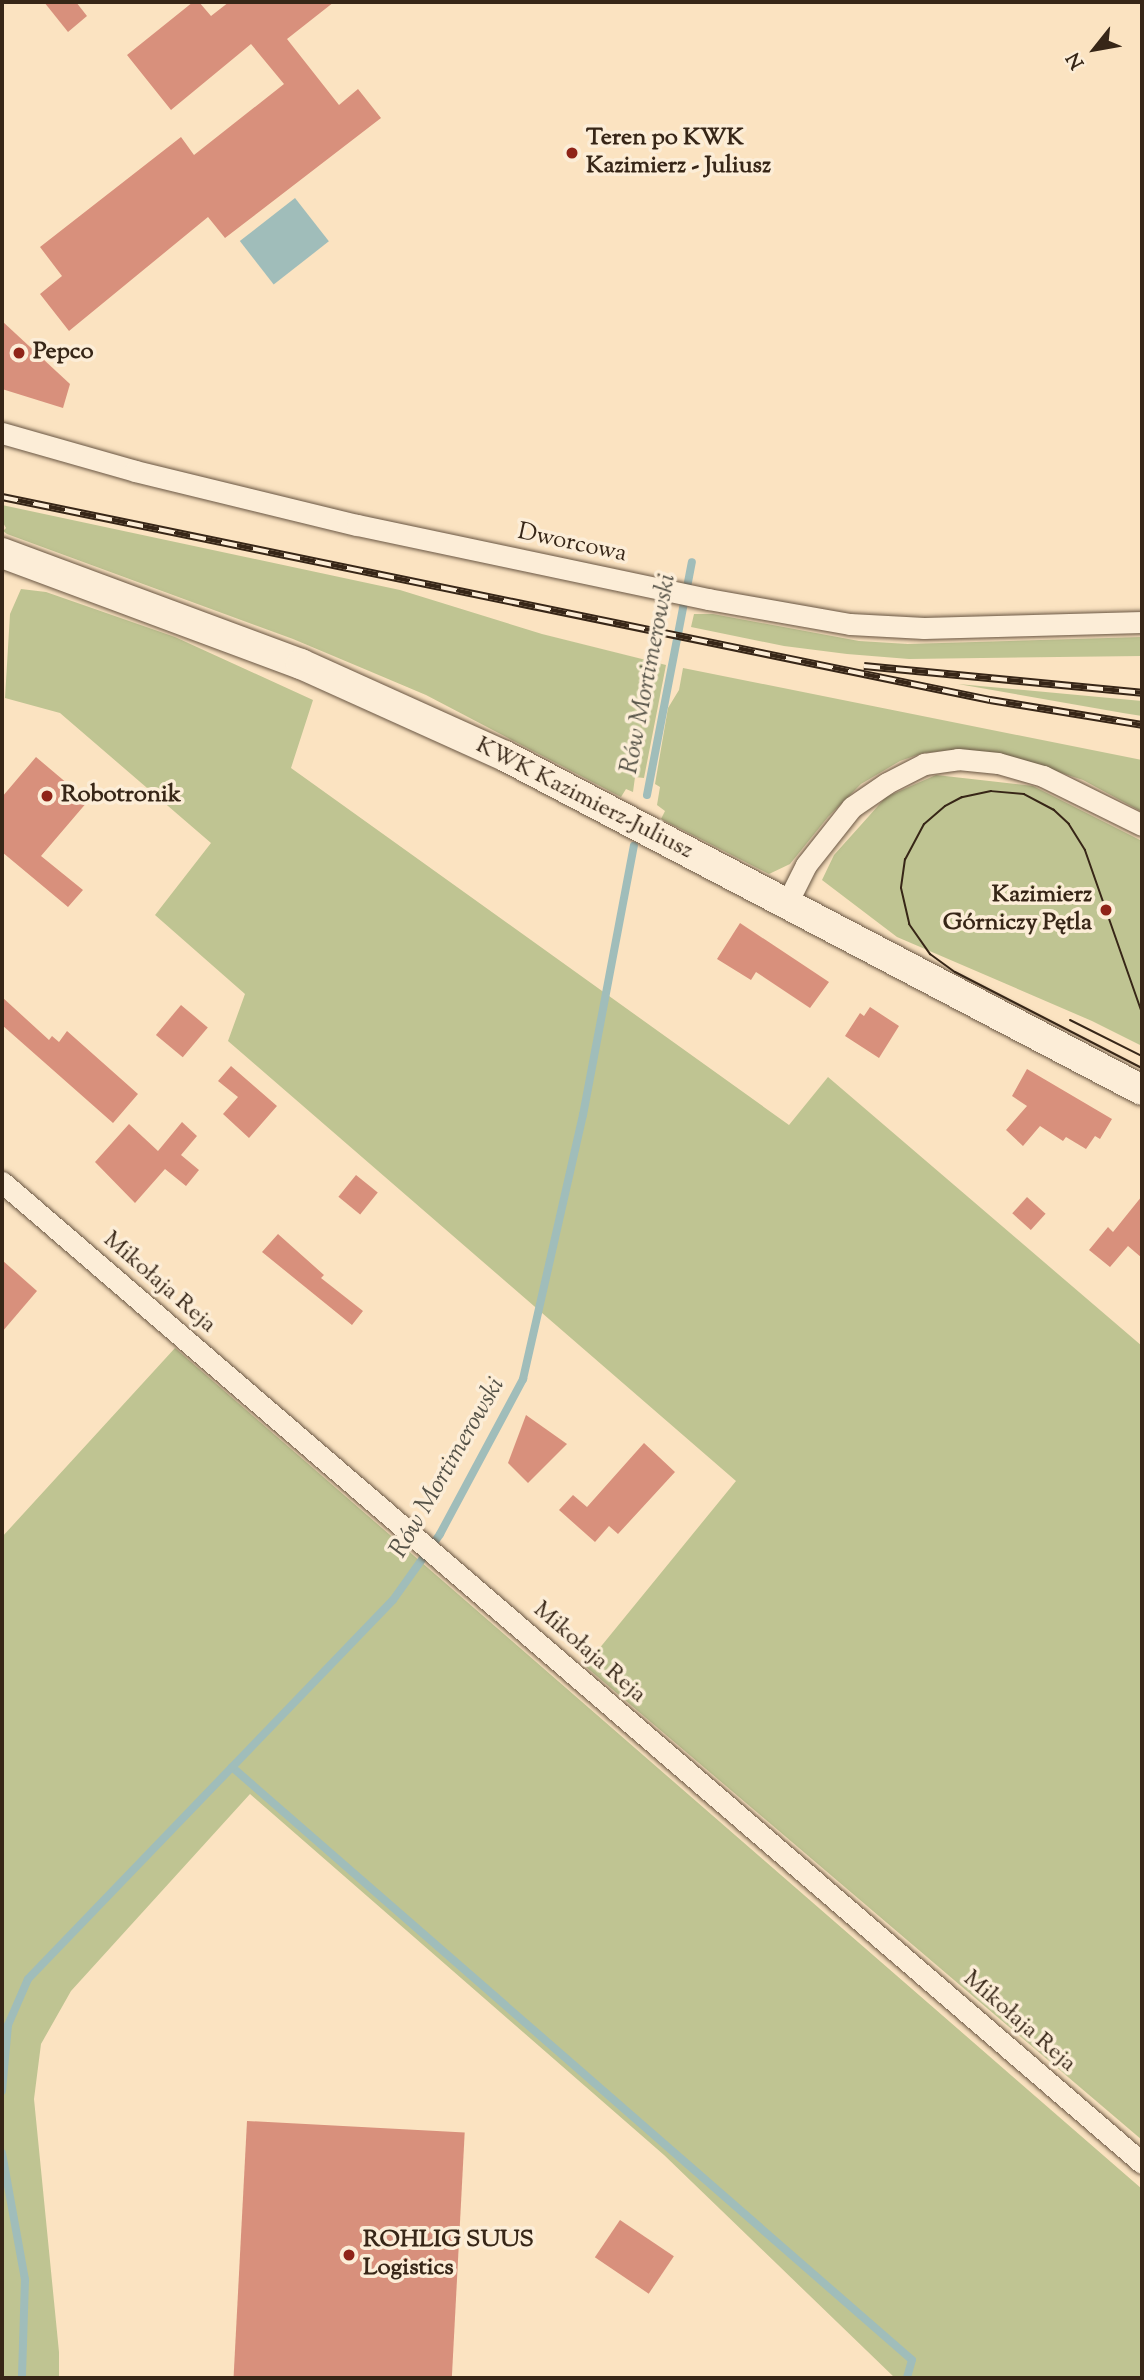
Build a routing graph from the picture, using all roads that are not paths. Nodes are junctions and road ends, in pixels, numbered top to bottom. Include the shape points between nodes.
1 (2, 433) edge
2 (2, 556) edge
3 (1142, 622) edge
4 (1142, 825) edge
5 (786, 905) junction
6 (1142, 1090) edge
7 (2, 1182) edge
8 (1142, 2163) edge

1 - 3 street, Dworcowa via 357,525 850,624 924,628
2 - 5 street, KWK Kazimierz-Juliusz via 51,569 314,670 505,756
4 - 5 street via 1044,776 998,763 958,759 923,764 852,807 806,865
5 - 6 street, KWK Kazimierz-Juliusz
7 - 8 street, Mikołaja Reja

